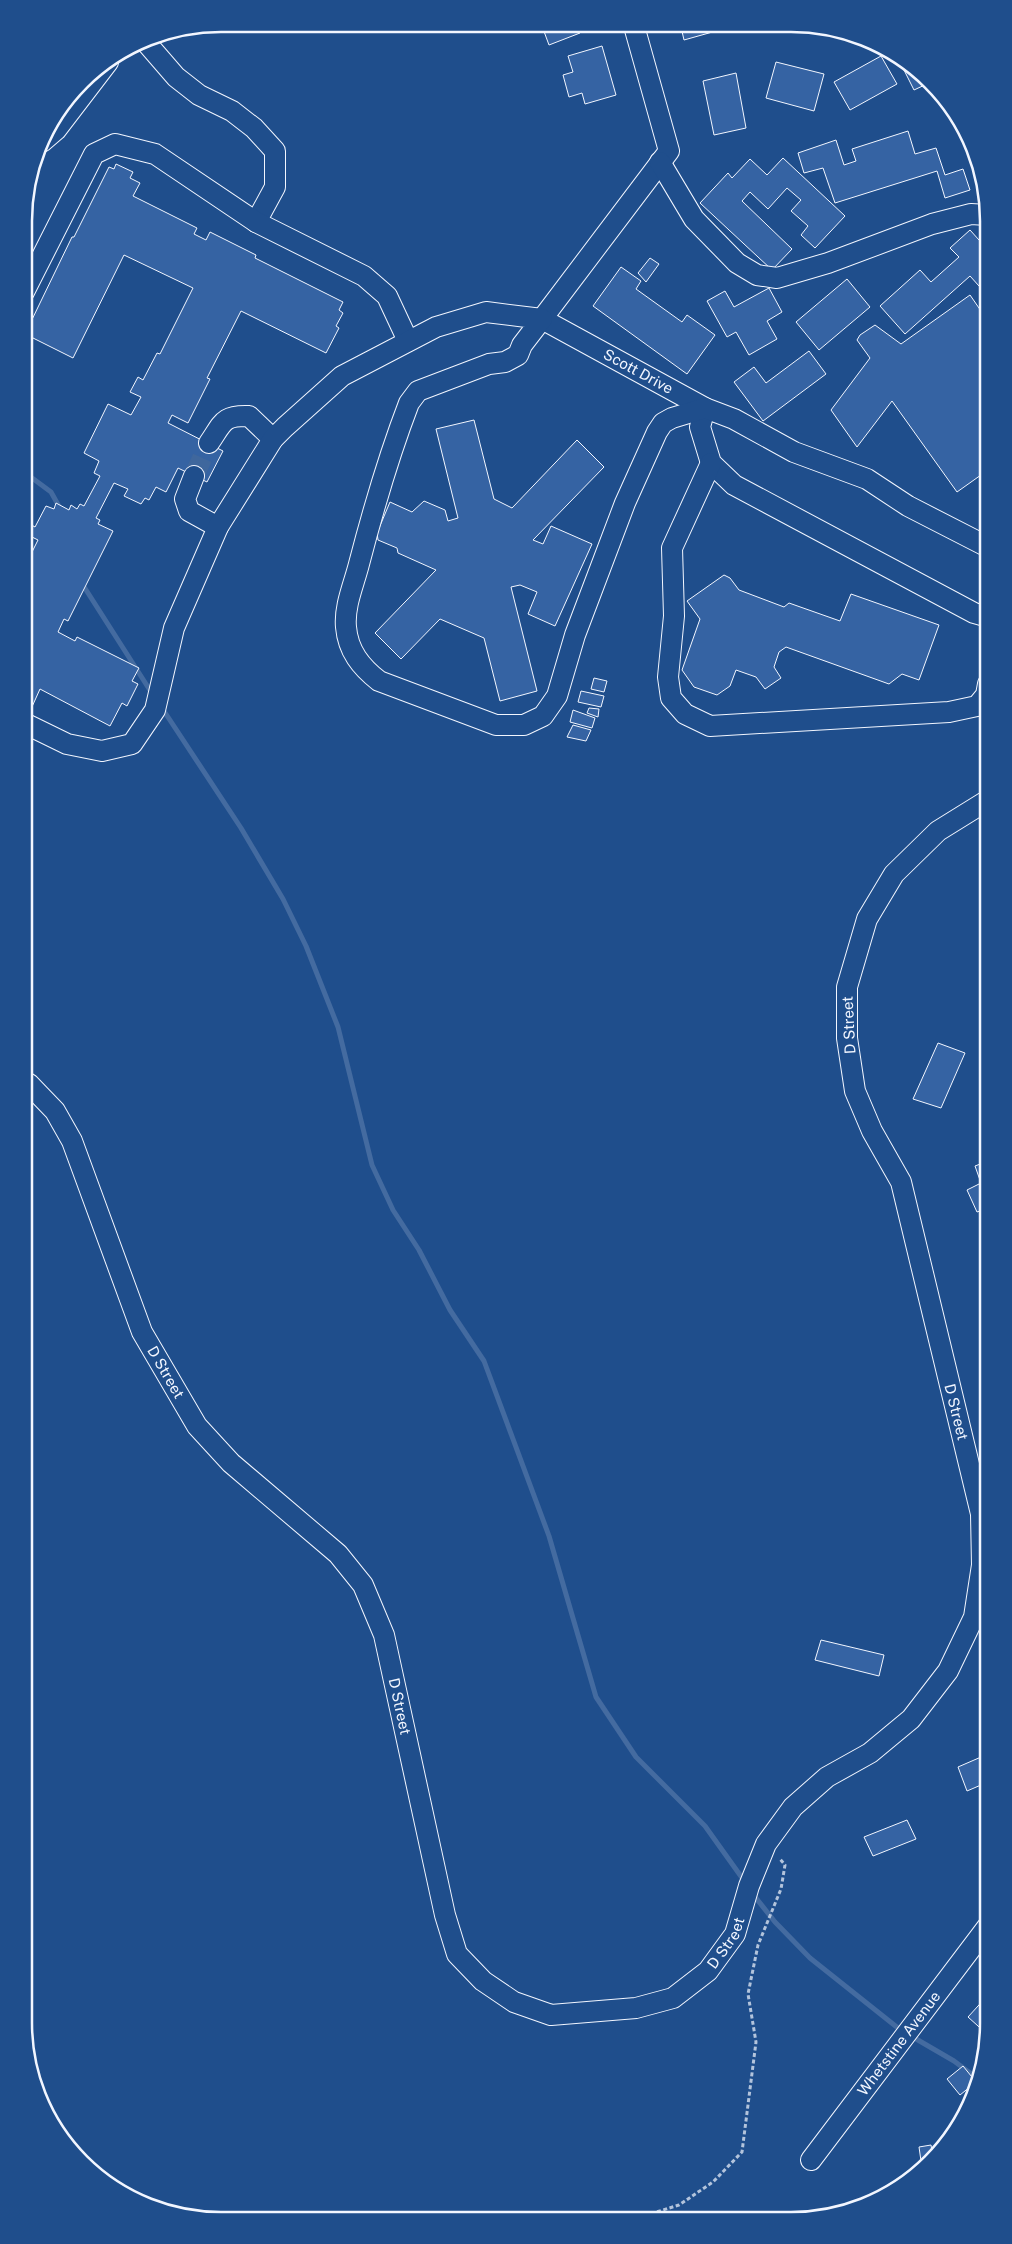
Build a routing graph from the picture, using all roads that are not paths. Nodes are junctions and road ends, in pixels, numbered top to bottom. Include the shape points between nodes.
1 (636, 33) edge
2 (150, 47) edge
3 (89, 87) edge
4 (62, 120) edge
5 (660, 162) junction
6 (979, 215) edge
7 (256, 222) junction
8 (32, 276) edge
9 (542, 319) junction
10 (408, 341) junction
11 (705, 408) junction
12 (273, 440) junction
13 (209, 444) tunnel mouth
14 (711, 463) junction
15 (194, 476) tunnel mouth
16 (218, 527) junction
17 (980, 543) edge
18 (980, 615) edge
19 (980, 703) edge
20 (32, 727) edge
21 (980, 805) edge
22 (32, 1087) edge
23 (980, 1510) edge
24 (980, 1578) edge
25 (980, 1939) edge
26 (811, 2160) dead end

1 - 5 street via 669,151
2 - 7 street via 176,77 198,95 232,111 275,150 275,187
3 - 4 street
5 - 6 street via 694,219 737,263 757,274 777,278 828,263 932,224
5 - 9 street
7 - 8 street via 155,154 115,144 94,154
7 - 10 street via 364,276 387,296
9 - 10 street via 486,312 436,327
9 - 11 street, Scott Drive
9 - 11 street via 522,345 510,344 494,354 489,364 418,391 409,403 373,510 348,603 346,627 352,652 364,670 379,680 496,726 524,725 543,716 557,696 575,635 625,502 657,432 672,418
10 - 12 street via 342,376
11 - 14 street via 700,427
11 - 17 street, Scott Drive via 734,419 794,452 867,479 908,506
12 - 13 street via 249,416 231,416
12 - 16 street
14 - 18 street via 734,485
14 - 19 street via 672,548 674,616 668,677 671,698 685,714 710,726 949,712
15 - 16 street via 185,499 189,511
16 - 20 street via 174,628 155,710 132,744 102,751 67,744
21 - 23 street, D Street via 938,831 894,874 867,919 847,987 846,1038 855,1090 872,1131 901,1182
22 - 24 street, D Street via 54,1111 72,1142 142,1332 197,1426 230,1464 338,1554 363,1585 384,1636 445,1915 457,1954 483,1981 514,2002 551,2014 636,2008 673,1998 708,1971 735,1934 766,1844 793,1807 827,1777 870,1753 911,1719 948,1671 974,1617
25 - 26 street, Whetstine Avenue

